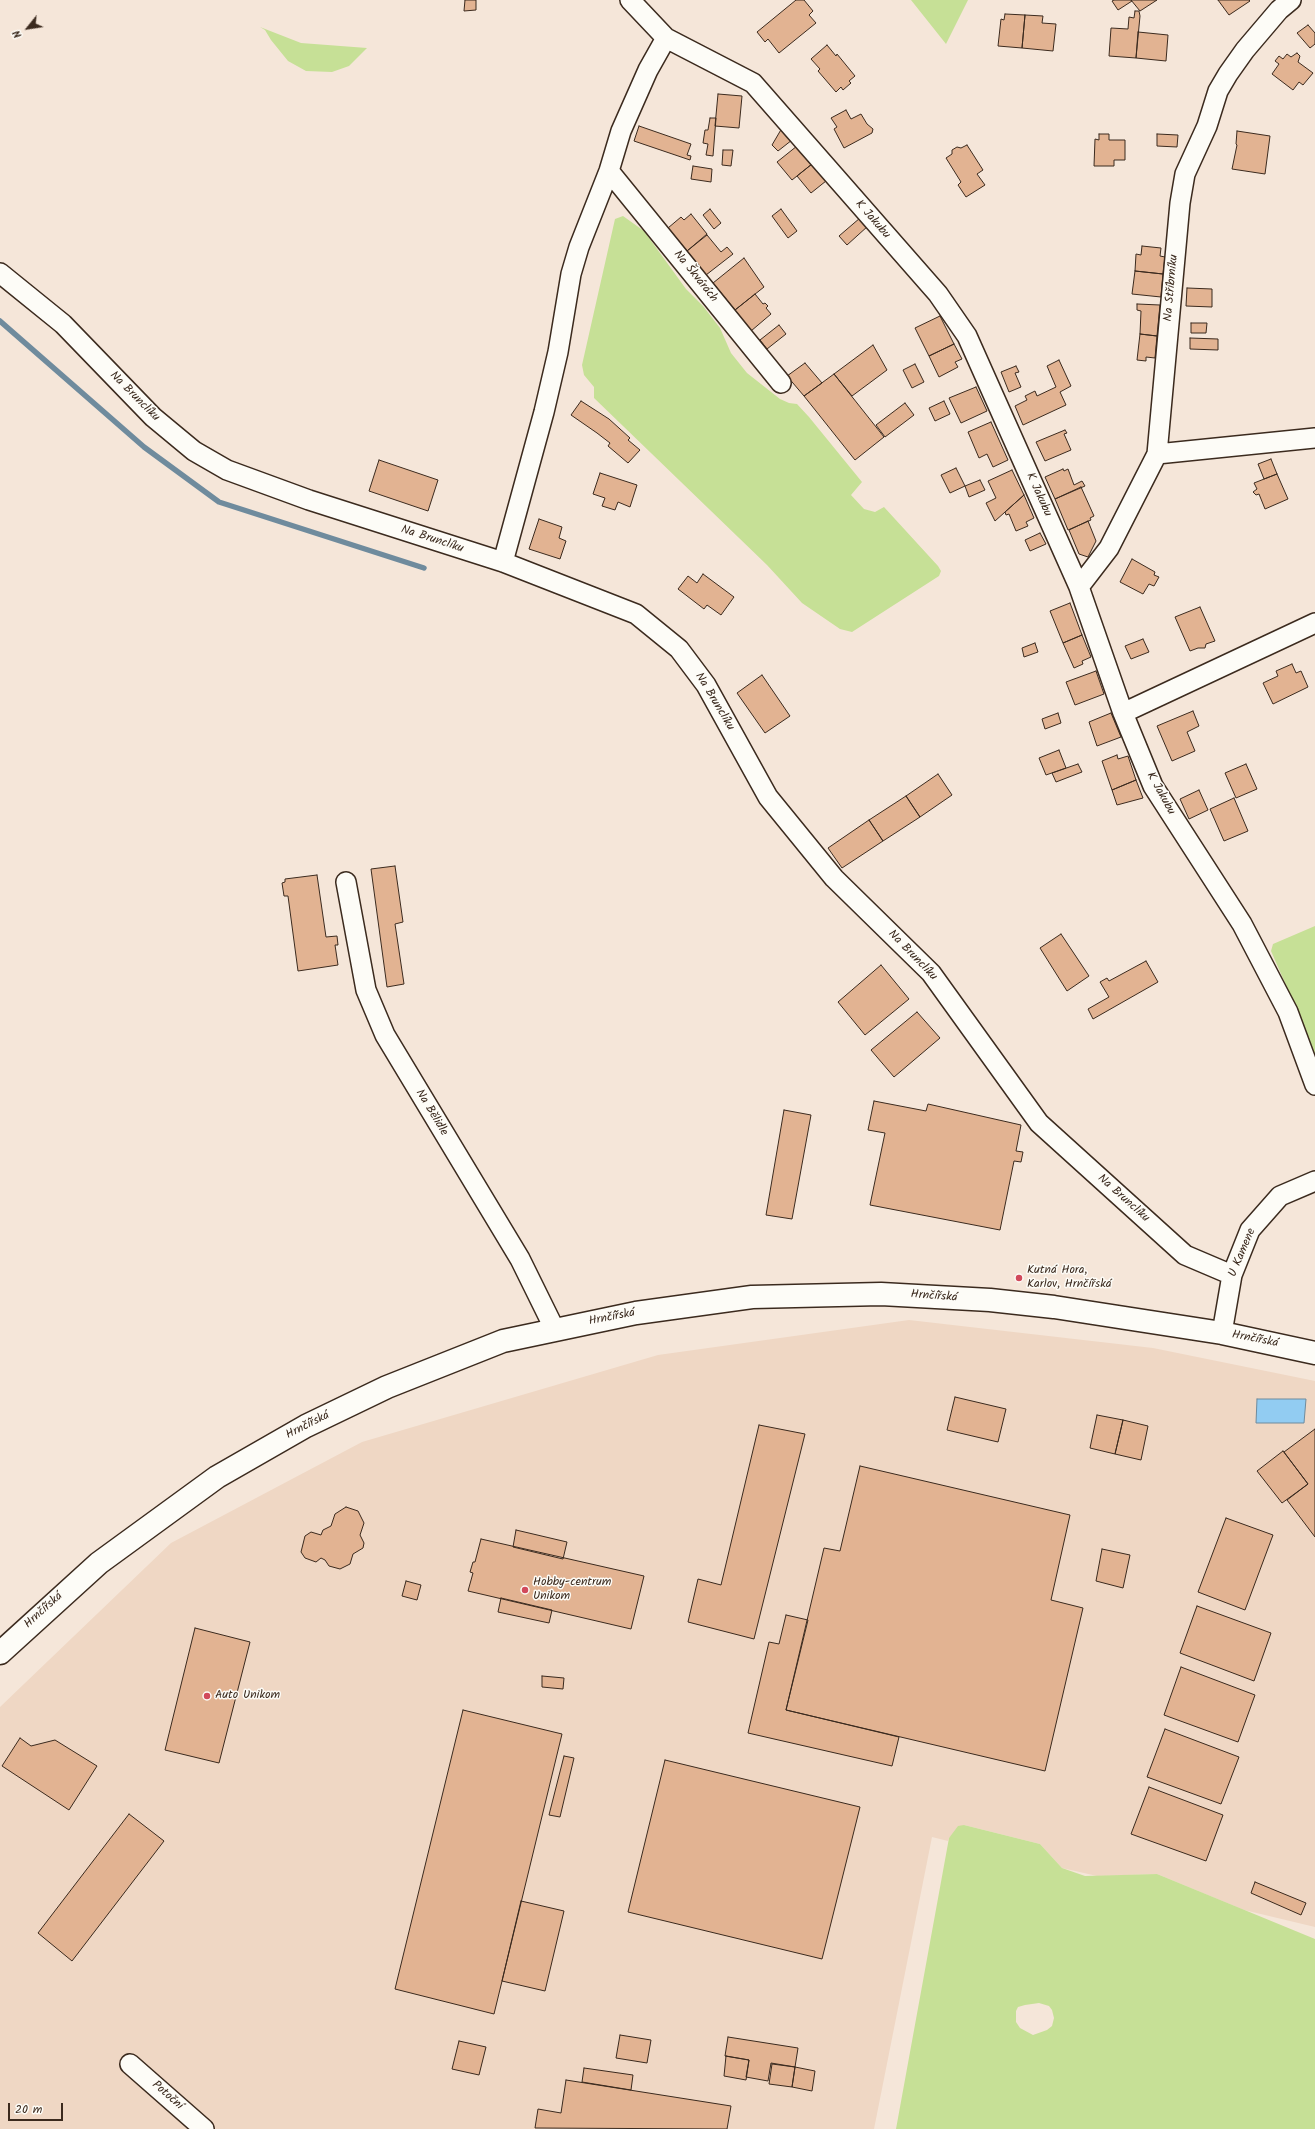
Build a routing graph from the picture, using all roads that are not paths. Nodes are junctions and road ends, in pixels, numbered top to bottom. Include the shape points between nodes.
1 (630, 0) edge
2 (1291, 0) edge
3 (666, 38) junction
4 (609, 171) junction
5 (0, 273) edge
6 (781, 383) dead end
7 (1315, 438) edge
8 (1157, 454) junction
9 (503, 562) junction
10 (1079, 587) junction
11 (1315, 623) edge
12 (1123, 713) junction
13 (346, 882) dead end
14 (1315, 1085) edge
15 (1315, 1181) edge
16 (1232, 1275) junction
17 (555, 1330) junction
18 (1222, 1333) junction
19 (1315, 1353) edge
20 (0, 1653) edge
21 (130, 2064) dead end
22 (204, 2129) edge

1 - 3 street, K Jakubu
2 - 8 street, Na Stříbrníku via 1264,27 1228,74 1218,91 1207,126 1185,174 1180,203
3 - 4 street via 648,70 624,124
3 - 10 street, K Jakubu via 753,83 938,294 967,336
4 - 6 street, Na Škvárách
4 - 9 street via 571,274 558,352 544,412
5 - 9 street, Na Brunclíku via 62,324 153,417 194,451 227,470 309,500
7 - 8 street
8 - 10 street, Na Stříbrníku via 1109,548
9 - 16 street, Na Brunclíku via 636,614 679,649 706,685 768,797 834,878 931,974 1039,1123 1185,1255
10 - 12 street, K Jakubu
11 - 12 street
12 - 14 street, K Jakubu via 1153,786 1242,924 1288,1012
13 - 17 street, Na Bělidle via 366,990 386,1035 520,1260
15 - 16 street, U Kamene via 1280,1196 1250,1230
16 - 18 street, U Kamene
17 - 18 main road, Hrnčířská via 636,1313 752,1297 845,1294 924,1296 1018,1303
17 - 20 main road, Hrnčířská via 503,1341 387,1387 245,1459 190,1495 99,1562
18 - 19 main road, Hrnčířská
21 - 22 street, Potoční

